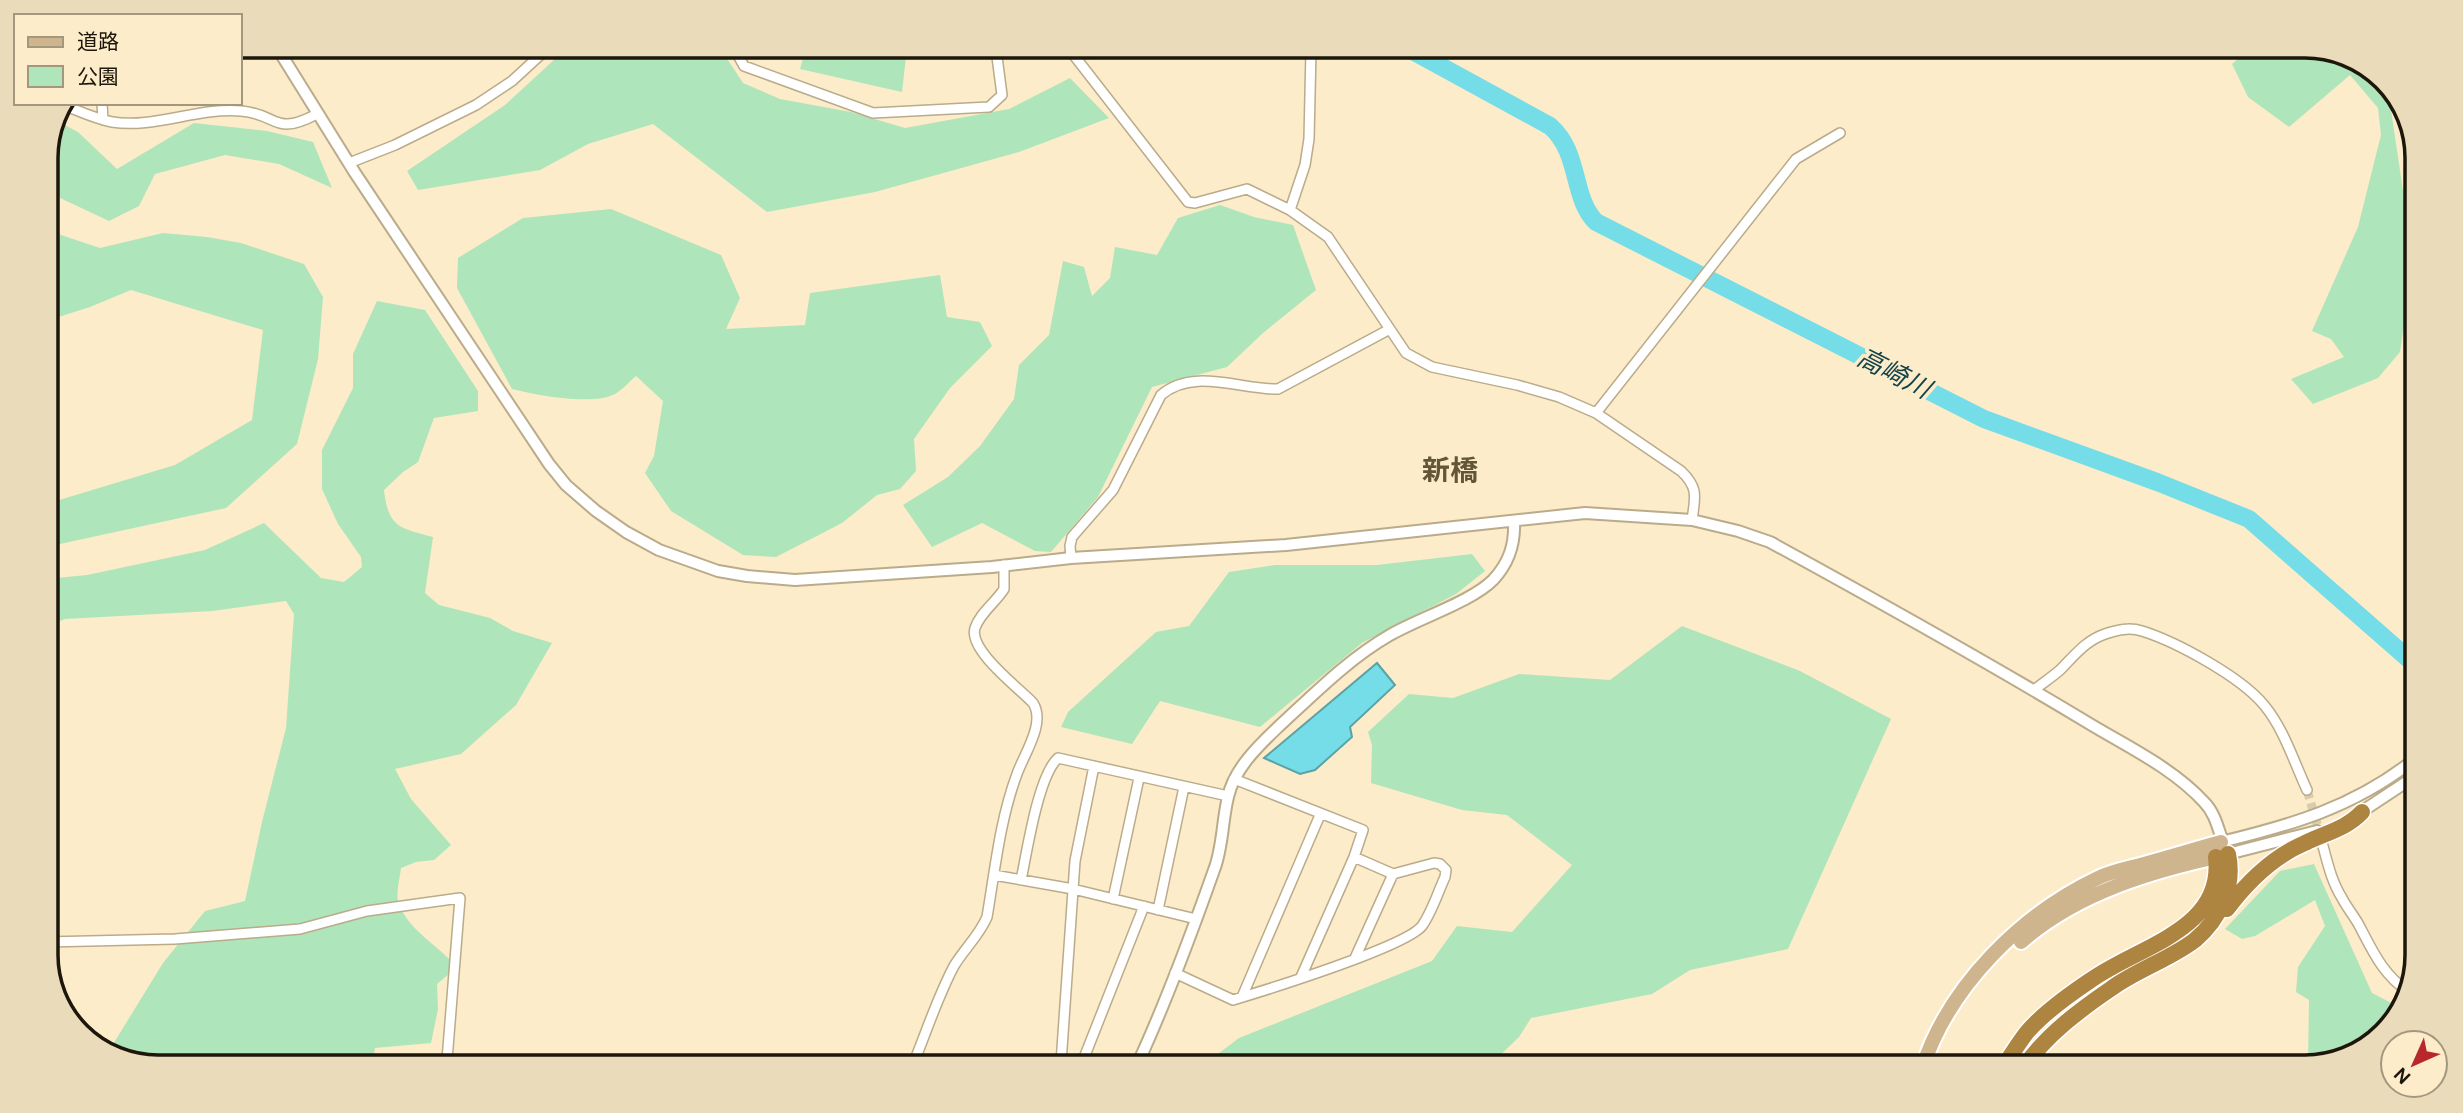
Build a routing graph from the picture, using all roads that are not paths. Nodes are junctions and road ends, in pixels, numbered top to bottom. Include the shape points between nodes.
1 (283, 58) edge
2 (537, 58) edge
3 (740, 58) edge
4 (997, 58) edge
5 (1076, 58) edge
6 (1311, 58) edge
7 (102, 105) edge
8 (71, 108) edge
9 (317, 114) junction
10 (103, 120) junction
11 (1840, 133) dead end
12 (349, 163) junction
13 (1290, 210) junction
14 (1390, 329) junction
15 (1596, 413) junction
16 (1692, 520) junction
17 (1514, 522) junction
18 (1071, 558) junction
19 (1004, 565) junction
20 (2035, 690) junction
21 (1094, 766) junction
22 (2405, 766) edge
23 (1139, 778) junction
24 (1234, 779) junction
25 (2405, 783) edge
26 (1184, 787) junction
27 (2307, 790) tunnel mouth
28 (1228, 796) junction
29 (2362, 812) junction
30 (1320, 815) junction
31 (2323, 846) tunnel mouth
32 (2222, 851) junction
33 (1354, 857) junction
34 (1392, 874) junction
35 (995, 875) junction
36 (1021, 880) junction
37 (1073, 889) junction
38 (1113, 899) junction
39 (1144, 906) junction
40 (1158, 910) junction
41 (1196, 919) junction
42 (2203, 932) junction
43 (58, 942) edge
44 (1355, 958) junction
45 (1175, 973) junction
46 (1301, 977) junction
47 (2400, 986) edge
48 (1242, 997) junction
49 (446, 1055) edge
50 (917, 1055) edge
51 (1063, 1055) edge
52 (1085, 1055) edge
53 (1141, 1055) edge
54 (1928, 1055) edge
55 (1934, 1055) edge
56 (2012, 1055) edge
57 (2034, 1055) edge

1 - 9 street
2 - 12 street via 476,105
3 - 4 street via 744,66 873,113 989,107 1002,95
5 - 13 street via 1188,202 1247,189
6 - 13 street via 1309,139
7 - 10 street
8 - 10 street
9 - 10 street via 288,125 243,111 126,123
9 - 12 street
11 - 15 street via 1796,159
12 - 19 street via 549,464 579,497 626,533 689,562 747,576 795,580
13 - 14 street via 1328,237
14 - 15 street via 1406,353 1432,367 1538,391
14 - 18 street via 1278,389 1212,380 1171,386 1161,395 1113,490 1072,537
15 - 16 street via 1692,481
16 - 17 street via 1585,513
16 - 20 street via 1770,542
17 - 18 street via 1286,545
17 - 24 street via 1513,548 1493,579 1361,654 1252,753
18 - 19 street
19 - 35 street via 1004,589 980,619 974,637 989,661 1033,703 1038,714 1010,793
20 - 27 street via 2081,647 2102,635 2124,628 2140,630 2251,690 2282,733
20 - 32 street via 2194,792 2211,810
21 - 23 street
21 - 36 street via 1058,758 1051,764
21 - 37 street
22 - 32 street via 2330,810
23 - 26 street
23 - 38 street
24 - 28 street
24 - 30 street
25 - 29 street
26 - 28 street
26 - 40 street
28 - 41 street via 1216,866
29 - 32 street via 2307,834
29 - 42 highway via 2348,824 2305,842 2265,867
30 - 33 street via 1363,830
30 - 48 street
31 - 47 street via 2331,876 2372,954
32 - 42 highway via 2231,874 2227,894
32 - 54 main road via 2099,877 2053,904 1996,953 1965,988
32 - 55 main road via 2118,885 2046,922 2005,957 1970,996
32 - 56 highway via 2215,885 2192,921 2090,980 2030,1029
33 - 34 street
33 - 46 street
34 - 44 street
34 - 44 street via 1434,863 1446,870 1422,925 1410,936
35 - 36 street
35 - 50 street via 984,926 950,974
36 - 37 street
37 - 38 street
37 - 51 street
38 - 39 street
39 - 40 street
39 - 52 street
40 - 41 street
41 - 45 street
42 - 57 highway via 2111,988
43 - 49 street via 300,929 367,911 460,898
44 - 46 street
45 - 48 street via 1233,1000
45 - 53 street
46 - 48 street

